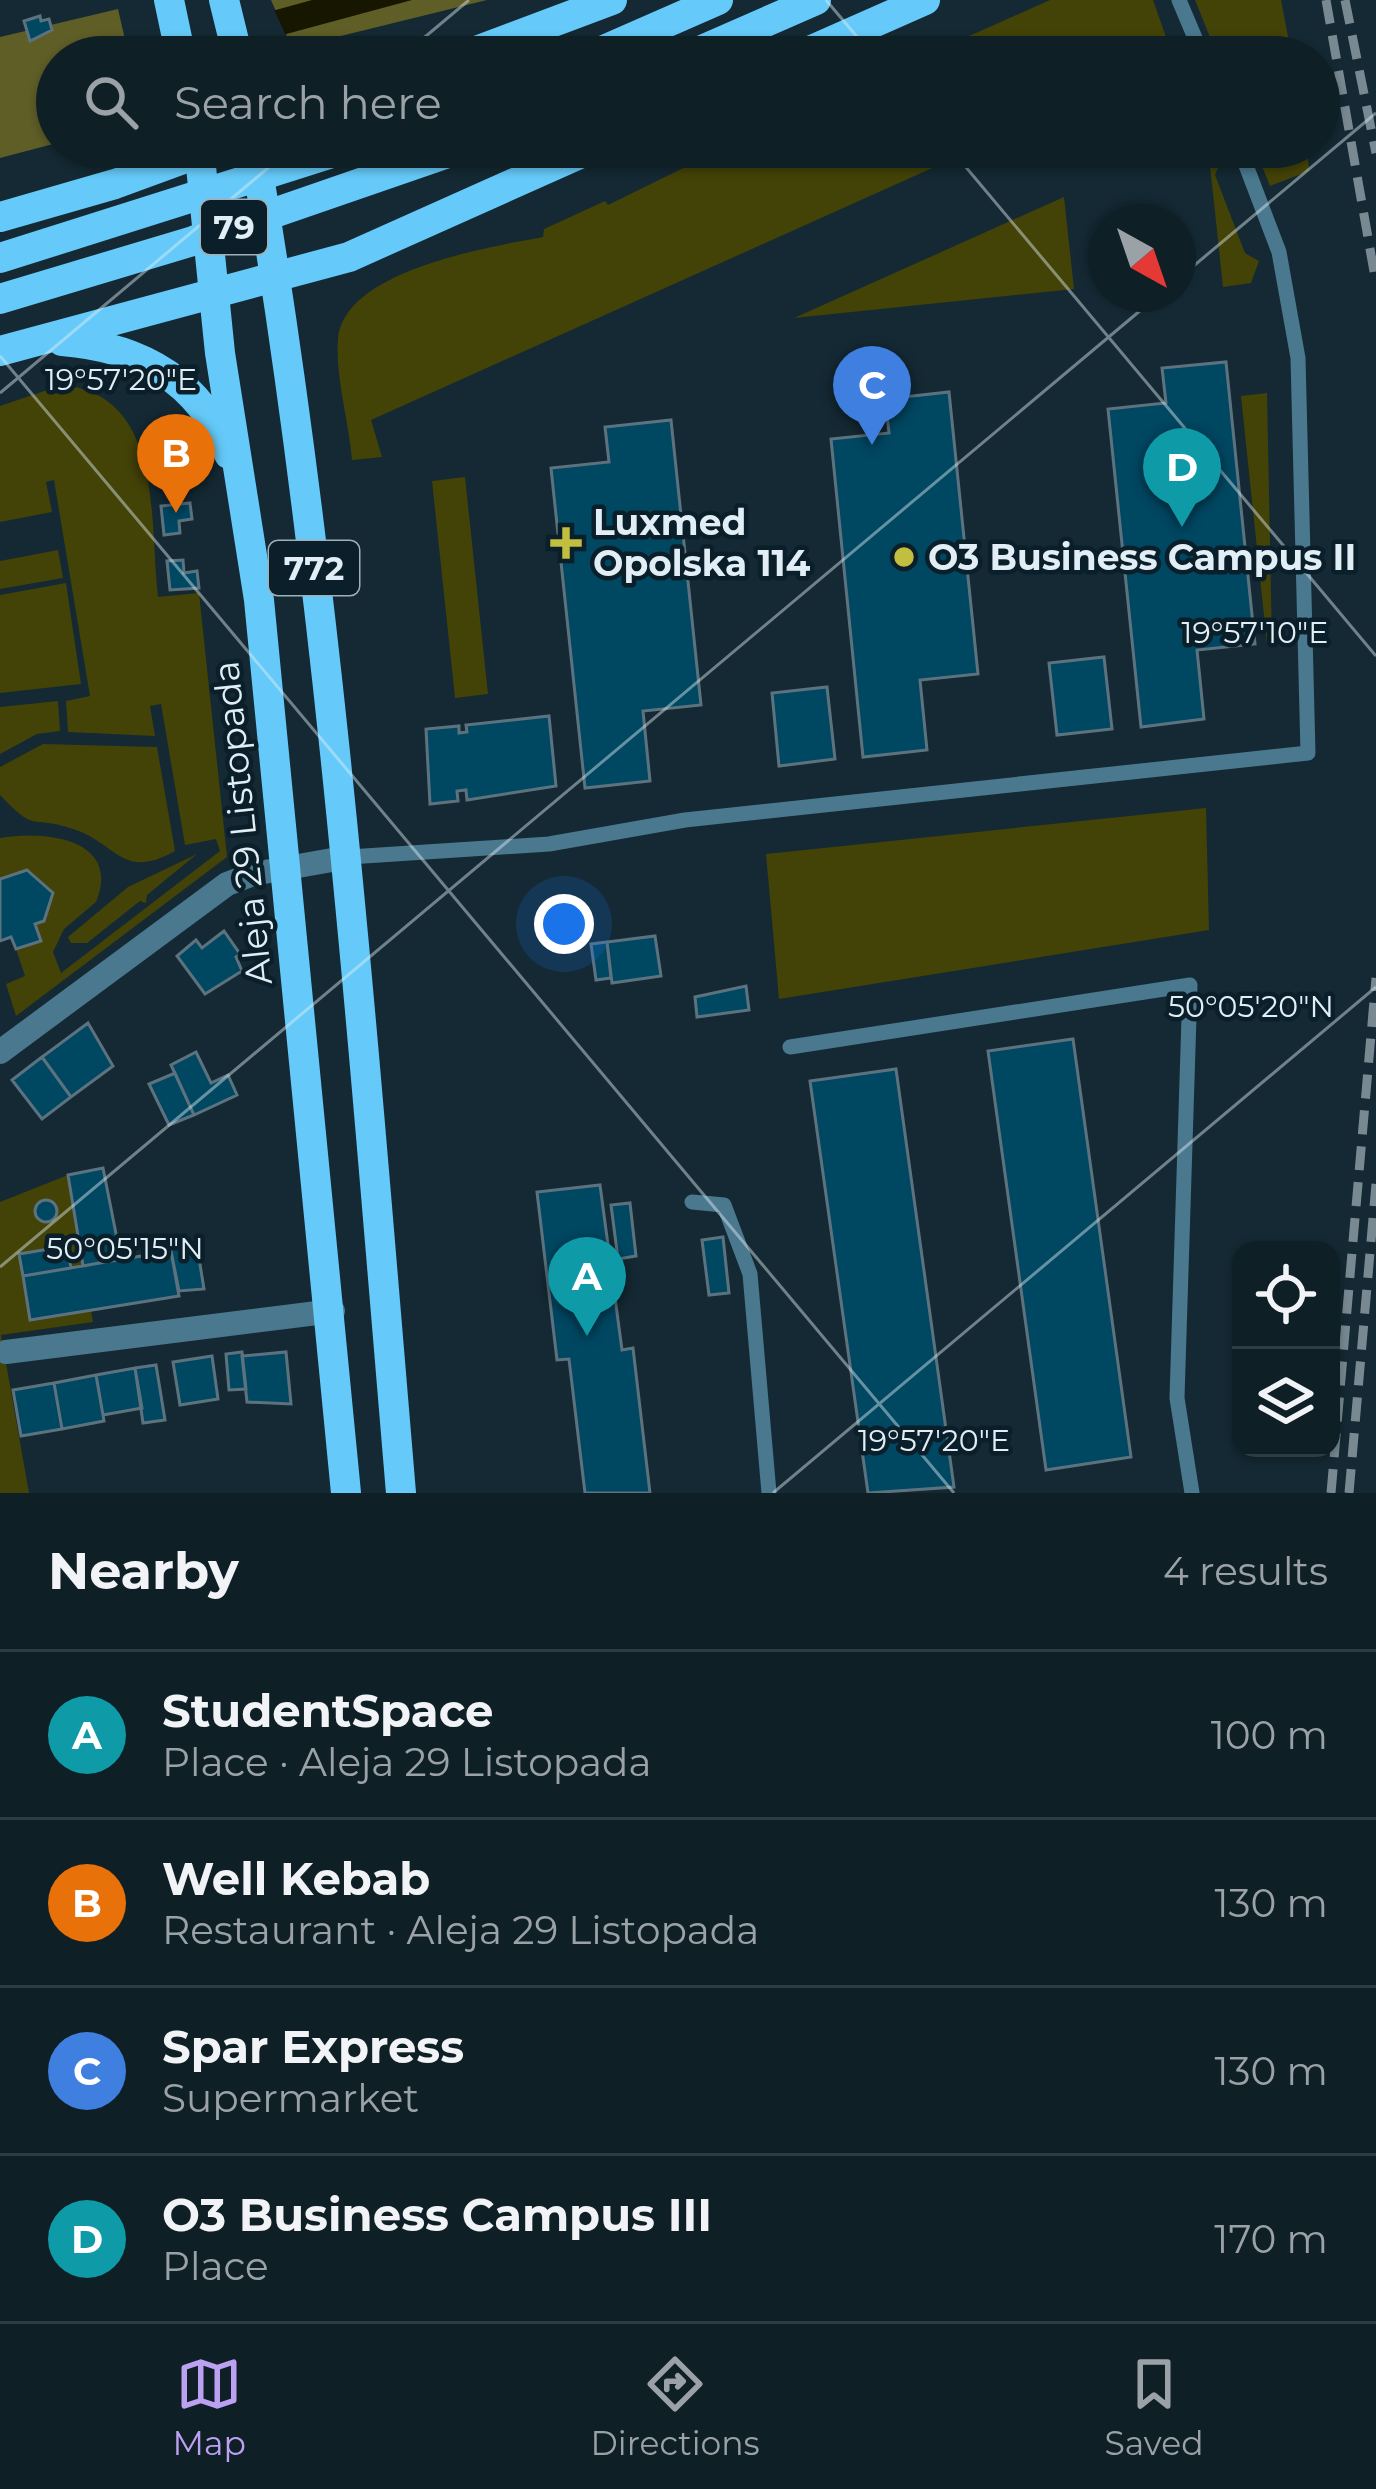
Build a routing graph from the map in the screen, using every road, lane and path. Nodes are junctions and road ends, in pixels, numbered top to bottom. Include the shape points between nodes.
1 (169, 0) edge
2 (224, 0) edge
3 (612, 0) edge
4 (718, 0) edge
5 (816, 0) edge
6 (925, 0) edge
7 (1178, 0) edge
8 (177, 36) edge
9 (233, 36) edge
10 (516, 36) edge
11 (636, 36) edge
12 (734, 36) edge
13 (844, 36) edge
14 (1194, 36) edge
15 (148, 168) edge
16 (206, 168) edge
17 (258, 168) edge
18 (285, 168) edge
19 (404, 168) edge
20 (548, 168) edge
21 (1247, 168) edge
22 (0, 217) edge
23 (0, 258) edge
24 (277, 279) junction
25 (213, 293) junction
26 (0, 298) edge
27 (44, 340) junction
28 (0, 351) edge
29 (247, 505) junction
30 (349, 857) junction
31 (285, 867) junction
32 (790, 1047) dead end
33 (0, 1052) edge
34 (692, 1202) dead end
35 (333, 1311) junction
36 (3, 1353) edge
37 (346, 1493) edge
38 (401, 1493) edge
39 (769, 1493) edge
40 (1192, 1493) edge

1 - 8 main road
2 - 9 main road
3 - 10 main road
4 - 11 main road
5 - 12 main road
6 - 13 main road
7 - 14 lane
15 - 22 main road
16 - 25 main road, Aleja 29 Listopada / 772
17 - 24 main road, 772
18 - 23 main road, 79, bridge
19 - 26 main road, 79, bridge
20 - 24 main road via 364,251
21 - 30 lane via 1282,264 1298,358 1308,753 825,803 549,844
24 - 25 main road
24 - 30 main road, 772
25 - 27 main road
25 - 29 main road, Aleja 29 Listopada / 772
27 - 28 main road
27 - 29 main road via 127,352 185,385 220,433
29 - 31 main road, Aleja 29 Listopada / 772
30 - 31 street
30 - 38 main road, 772
31 - 33 street via 227,884
31 - 35 main road, Aleja 29 Listopada / 772
32 - 40 lane via 1190,986 1177,1398
34 - 39 lane via 724,1205 743,1246
35 - 36 street
35 - 37 main road, Aleja 29 Listopada / 772

